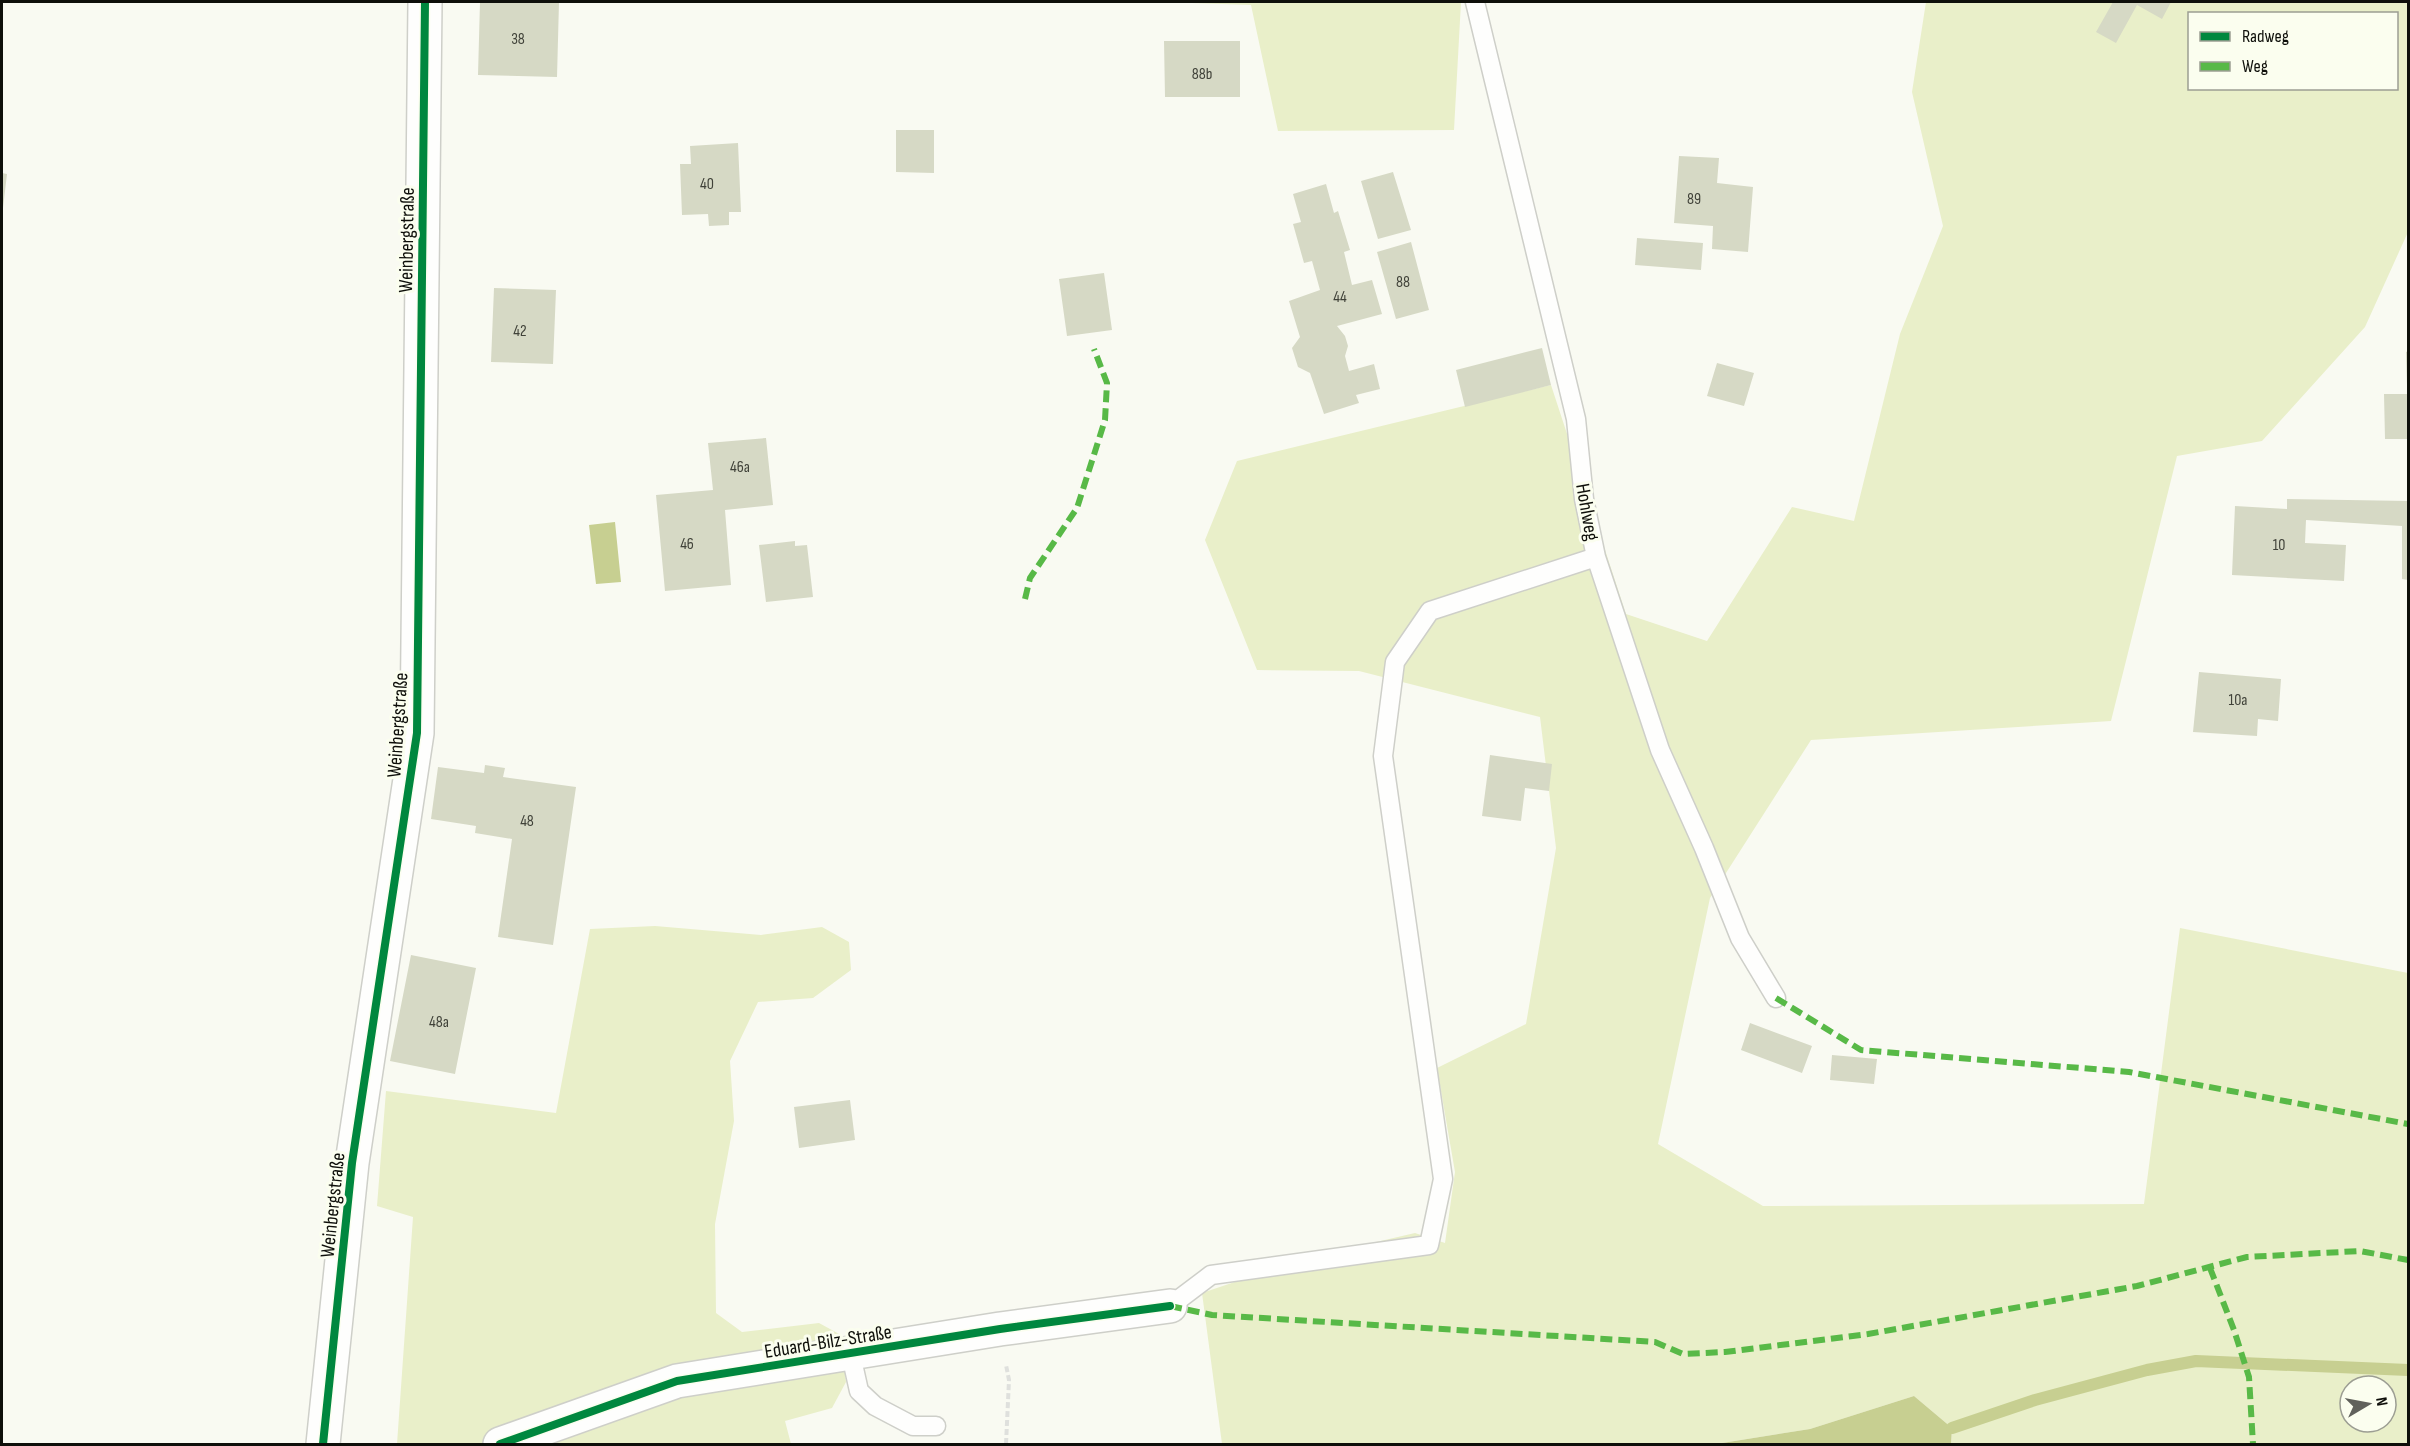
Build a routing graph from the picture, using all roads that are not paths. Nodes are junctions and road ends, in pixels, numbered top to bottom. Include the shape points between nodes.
1 (425, 2) edge
2 (1475, 2) edge
3 (1596, 557) junction
4 (1776, 998) dead end
5 (1170, 1306) joint
6 (851, 1354) junction
7 (936, 1426) dead end
8 (323, 1444) edge
9 (500, 1444) edge

1 - 8 street, Weinbergstraße via 417,733 352,1163
2 - 3 lane, Hohlweg via 1576,419 1584,499
3 - 4 lane, Hohlweg via 1660,750 1740,938
3 - 5 lane via 1430,611 1395,662 1383,756 1443,1179 1429,1245 1211,1275
5 - 6 street, Eduard-Bilz-Straße
6 - 7 lane via 859,1391 875,1406 914,1426
6 - 9 street, Eduard-Bilz-Straße via 677,1382

